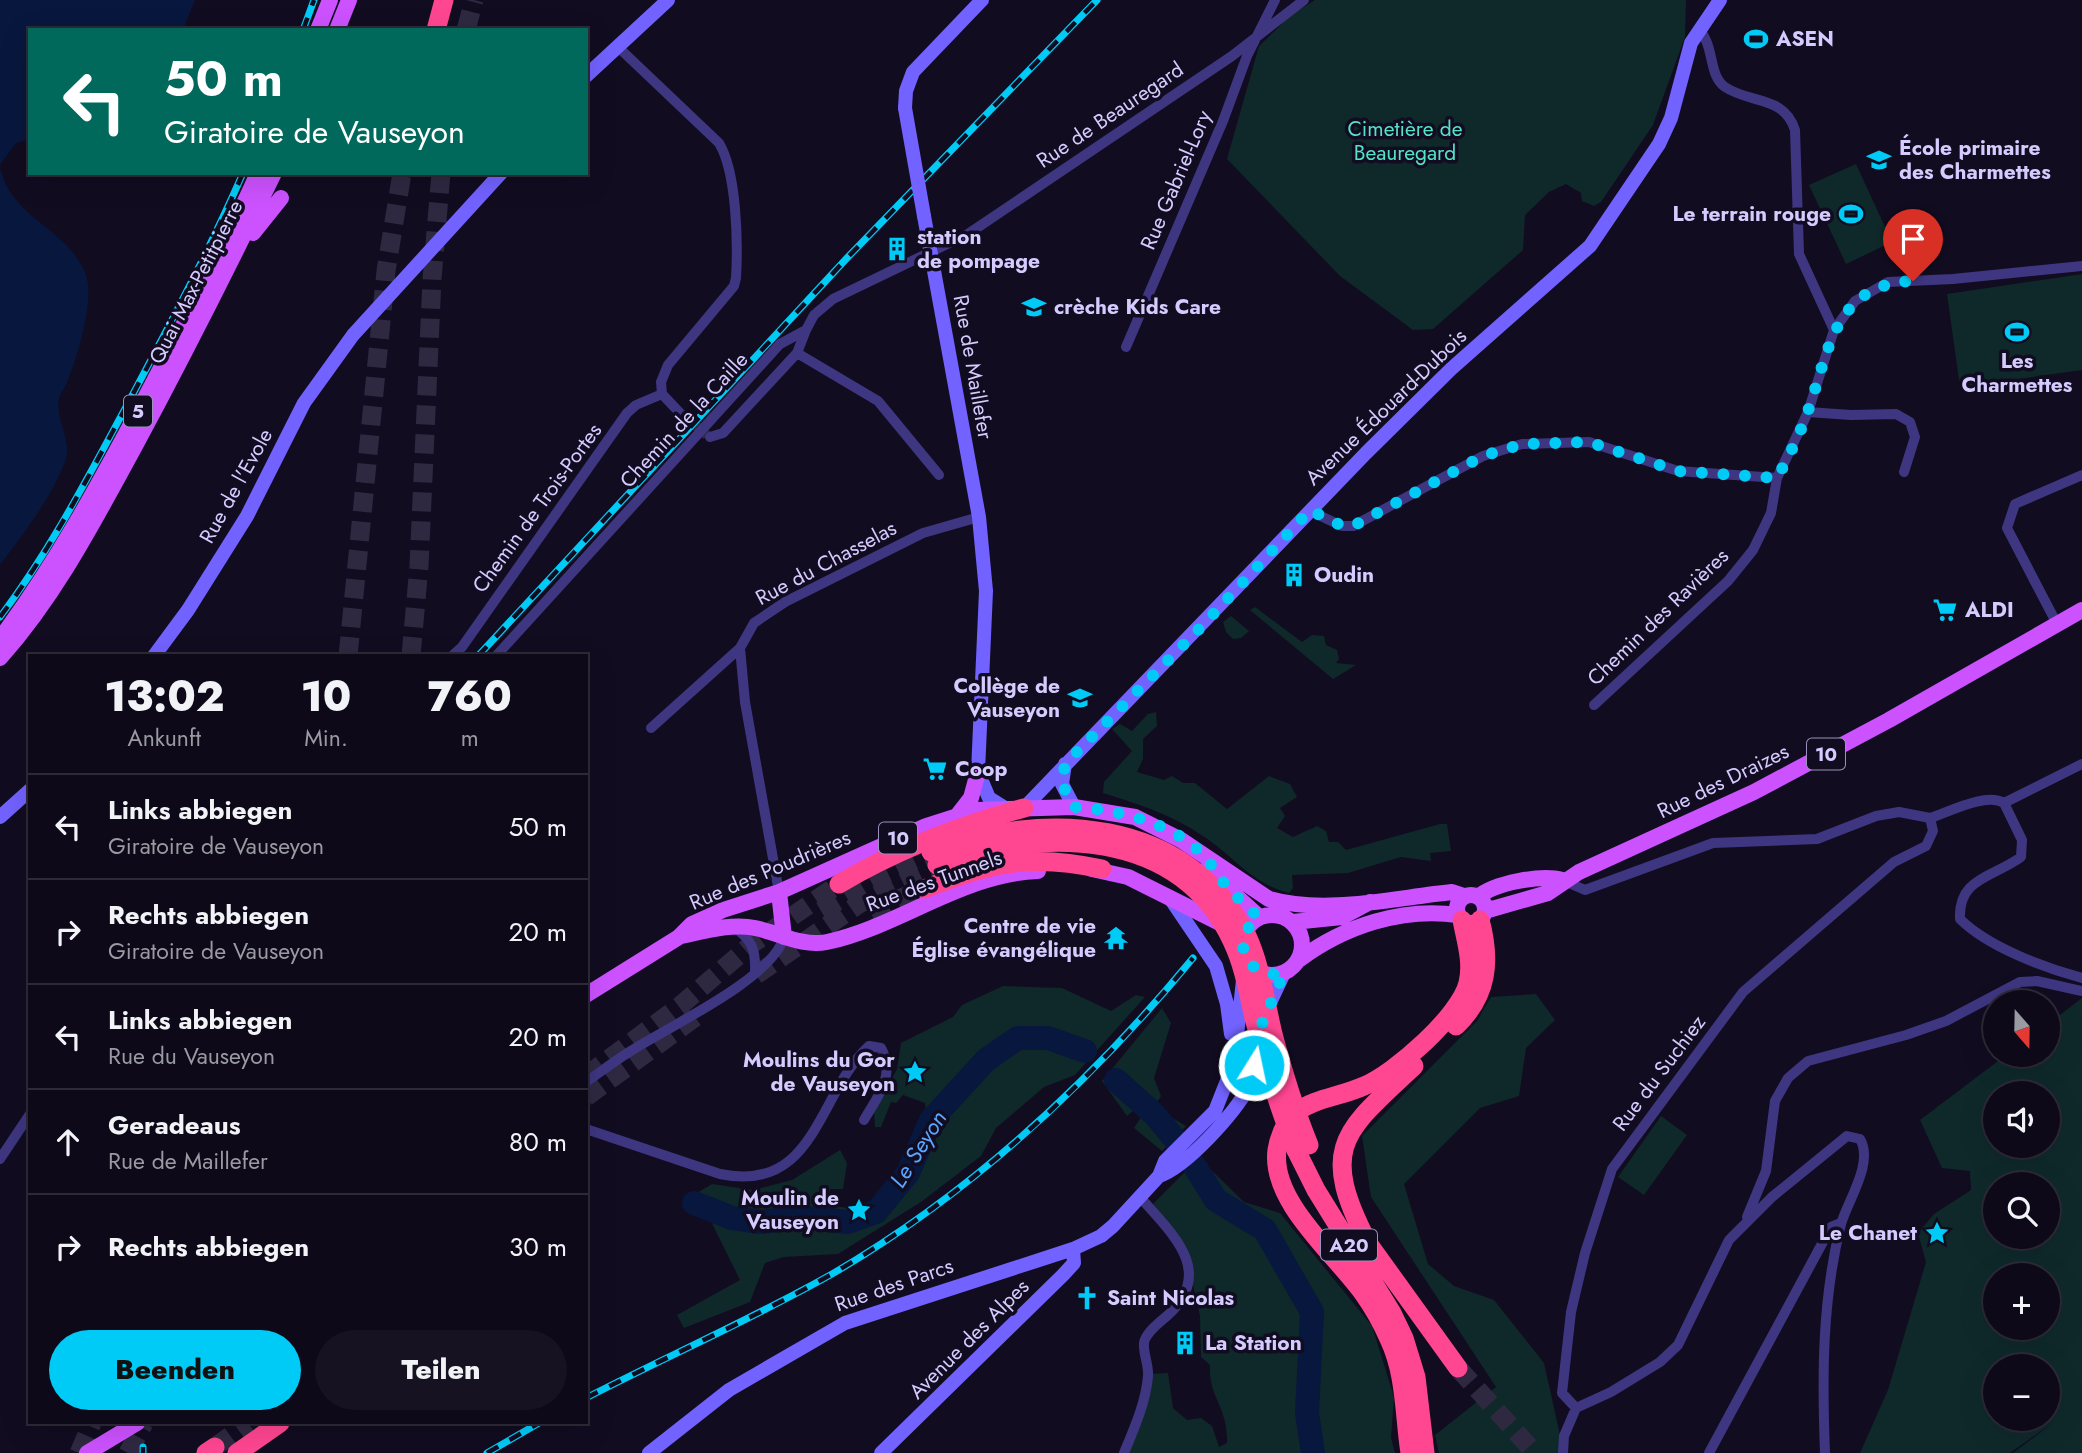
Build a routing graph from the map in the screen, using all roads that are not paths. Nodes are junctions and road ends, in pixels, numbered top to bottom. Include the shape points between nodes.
1 (330, 0) edge
2 (349, 0) edge
3 (444, 0) edge
4 (668, 0) edge
5 (982, 0) edge
6 (1275, 0) edge
7 (1304, 0) edge
8 (1720, 0) edge
9 (319, 28) edge
10 (338, 28) edge
11 (437, 28) edge
12 (1263, 29) junction
13 (1699, 29) junction
14 (618, 47) junction
15 (588, 74) edge
16 (257, 175) edge
17 (273, 175) edge
18 (499, 175) edge
19 (281, 198) dead end
20 (931, 253) junction
21 (233, 257) junction
22 (2082, 266) edge
23 (806, 330) junction
24 (1834, 330) junction
25 (1126, 347) dead end
26 (797, 353) junction
27 (662, 394) junction
28 (679, 412) tunnel mouth
29 (1808, 412) junction
30 (710, 437) dead end
31 (1904, 472) dead end
32 (939, 475) dead end
33 (2082, 475) edge
34 (1777, 478) junction
35 (1310, 510) junction
36 (979, 517) junction
37 (2082, 610) edge
38 (2057, 624) junction
39 (0, 639) edge
40 (740, 648) junction
41 (155, 654) edge
42 (454, 654) edge
43 (498, 654) edge
44 (0, 658) edge
45 (1594, 705) dead end
46 (651, 728) dead end
47 (1065, 764) junction
48 (2082, 764) edge
49 (978, 772) junction
50 (28, 792) edge
51 (2004, 803) junction
52 (1074, 807) junction
53 (1015, 808) junction
54 (0, 817) edge
55 (956, 817) junction
56 (1930, 818) junction
57 (1204, 855) junction
58 (934, 858) tunnel mouth
59 (1102, 869) junction
60 (1562, 880) junction
61 (839, 884) tunnel mouth
62 (924, 889) tunnel mouth
63 (779, 892) junction
64 (1372, 900) junction
65 (1172, 901) junction
66 (1471, 910) junction
67 (1259, 918) junction
68 (1293, 922) junction
69 (734, 927) junction
70 (679, 937) junction
71 (783, 937) junction
72 (1242, 940) junction
73 (1300, 959) junction
74 (1247, 962) junction
75 (755, 972) junction
76 (1284, 973) junction
77 (2082, 978) edge
78 (2082, 990) edge
79 (588, 994) edge
80 (1236, 1052) junction
81 (588, 1081) edge
82 (28, 1117) edge
83 (864, 1120) dead end
84 (588, 1130) edge
85 (1302, 1148) junction
86 (0, 1159) edge
87 (1159, 1177) junction
88 (1140, 1197) junction
89 (1744, 1223) junction
90 (1842, 1223) junction
91 (1367, 1241) junction
92 (1073, 1249) junction
93 (1458, 1368) tunnel mouth
94 (1576, 1408) junction
95 (135, 1424) edge
96 (279, 1424) edge
97 (91, 1451) edge
98 (237, 1453) edge
99 (649, 1453) edge
100 (881, 1453) edge
101 (1125, 1453) edge
102 (1410, 1453) edge
103 (1425, 1453) edge
104 (1563, 1453) edge
105 (1709, 1453) edge
106 (1825, 1453) edge

1 - 9 main road
2 - 10 main road
3 - 11 highway
4 - 14 street
5 - 20 street, Rue de Maillefer, bridge via 913,72 906,91 905,108
6 - 12 street, Rue Gabriel-Lory
7 - 12 street, Rue de Beauregard
8 - 13 street, Avenue Édouard-Dubois
12 - 20 street, Rue de Beauregard via 1232,56 968,234
12 - 25 street, Rue Gabriel-Lory via 1247,56
13 - 24 street via 1710,46 1718,80 1726,88 1776,103 1792,120 1799,254
13 - 35 street, Avenue Édouard-Dubois via 1659,144 1590,246 1451,369
14 - 15 street
14 - 27 street via 719,143 731,182 736,278 668,365
16 - 39 main road, 5 via 85,511
17 - 21 main road, Quai Max-Petitpierre / 5
18 - 41 street, Rue de l'Evole via 354,335 304,402 247,516
19 - 21 main road
20 - 23 street, Chemin de la Caille via 833,299 814,315
20 - 36 street, Rue de Maillefer
21 - 44 main road, Quai Max-Petitpierre / 5 via 79,547 46,600
22 - 24 street, Chemin des Ravières via 1888,282 1855,301
23 - 26 street
23 - 43 street, Chemin de la Caille via 780,344
24 - 29 street, Chemin des Ravières
26 - 30 street via 723,433
26 - 32 street via 878,401
27 - 28 street
27 - 42 street, Chemin de Trois-Portes via 627,413
29 - 31 street via 1896,414 1910,422 1915,437
29 - 34 street, Chemin des Ravières
33 - 38 street via 2015,504 2007,528
34 - 35 street via 1678,471 1589,442 1547,441 1483,456 1353,526 1342,526
34 - 45 street, Chemin des Ravières via 1771,513 1745,561
35 - 47 street, Avenue Édouard-Dubois
36 - 40 street, Rue du Chasselas via 923,533 785,602 754,623
36 - 49 street, Rue de Maillefer via 987,604
37 - 38 main road, Rue des Draizes / 10
38 - 60 main road, Rue des Draizes / 10 via 1754,792
40 - 46 street, Rue du Chasselas
40 - 63 street
47 - 52 street via 1062,784
47 - 53 street, Avenue Édouard-Dubois
48 - 51 street
49 - 53 street via 989,798
49 - 55 main road via 971,798
50 - 54 street
51 - 56 street via 1985,800
51 - 77 street via 2022,840 2021,857 1968,887 1959,902 1960,919 1972,932 2055,971
52 - 53 main road, 10
52 - 57 main road, 10 via 1135,817
53 - 55 main road, Rue des Poudrières / 10 via 976,810
53 - 61 highway via 915,844
55 - 63 main road, Rue des Poudrières / 10
56 - 60 street via 1899,812 1817,839 1713,843 1585,890
56 - 94 street, Rue du Suchiez via 1933,831 1926,846 1894,862 1743,992 1612,1169 1585,1253 1566,1346 1562,1393
57 - 64 main road, 10 via 1269,899 1324,905
57 - 65 main road via 1199,883
57 - 67 main road, 10 via 1224,885
58 - 85 highway, A20, bridge via 1003,846 1073,841 1142,857 1182,880 1213,911 1232,941 1276,1099
59 - 62 highway via 1063,861 1019,861 968,872
59 - 65 main road, 10 via 1128,877
59 - 71 main road, Rue des Tunnels / 10 via 1011,873 829,942
60 - 66 main road, Rue des Draizes / 10 via 1548,893
63 - 70 main road, Rue des Poudrières / 10 via 723,910 692,924
63 - 71 main road
64 - 66 main road, 10 via 1452,892
64 - 68 main road, 10 via 1342,917
65 - 72 main road, 10
65 - 80 street, Rue des Parcs via 1216,966
66 - 73 main road, 10 via 1430,911 1361,926 1329,939
66 - 91 highway via 1487,959 1476,1001 1463,1019 1361,1115 1345,1142 1342,1184
66 - 102 highway via 1469,975 1453,1012 1378,1079 1322,1097 1299,1110 1284,1128 1277,1151 1279,1176 1291,1202 1363,1293 1390,1339 1401,1376
67 - 68 main road via 1273,914
67 - 72 main road
68 - 73 main road via 1303,940
69 - 70 main road, Rue des Tunnels / 10
69 - 71 main road, Rue des Tunnels / 10 via 753,927
69 - 75 street via 754,947
70 - 79 main road, Rue des Poudrières / 10
71 - 75 street via 779,948
72 - 74 main road
73 - 76 main road
74 - 76 main road via 1263,974
74 - 80 street, Rue des Parcs
75 - 81 street
76 - 87 street, Rue des Parcs via 1261,1026 1250,1087 1172,1172
78 - 89 street via 2020,982 1946,1021 1808,1061 1788,1079 1775,1101 1766,1171
80 - 87 street, Rue des Parcs via 1221,1100 1202,1126 1165,1161
82 - 86 street
83 - 84 street via 889,1073 881,1048 869,1046 857,1057 807,1142 779,1169 737,1177
85 - 91 highway, A20
85 - 103 highway, A20 via 1315,1190 1404,1338 1416,1377
87 - 88 street, Rue des Parcs
88 - 92 street, Rue des Parcs via 1101,1236
88 - 101 street via 1184,1249 1189,1276 1176,1308 1146,1337 1149,1374
89 - 90 street via 1847,1136 1860,1139 1864,1160
89 - 94 street via 1729,1240 1678,1345 1660,1362
90 - 105 street via 1831,1227
90 - 106 street via 1828,1289 1821,1374
91 - 93 highway, A20
92 - 99 street, Rue des Parcs via 836,1327 729,1390
92 - 100 street, Avenue des Alpes via 1074,1263 1063,1275
94 - 104 street via 1564,1436
95 - 97 main road
96 - 98 highway

